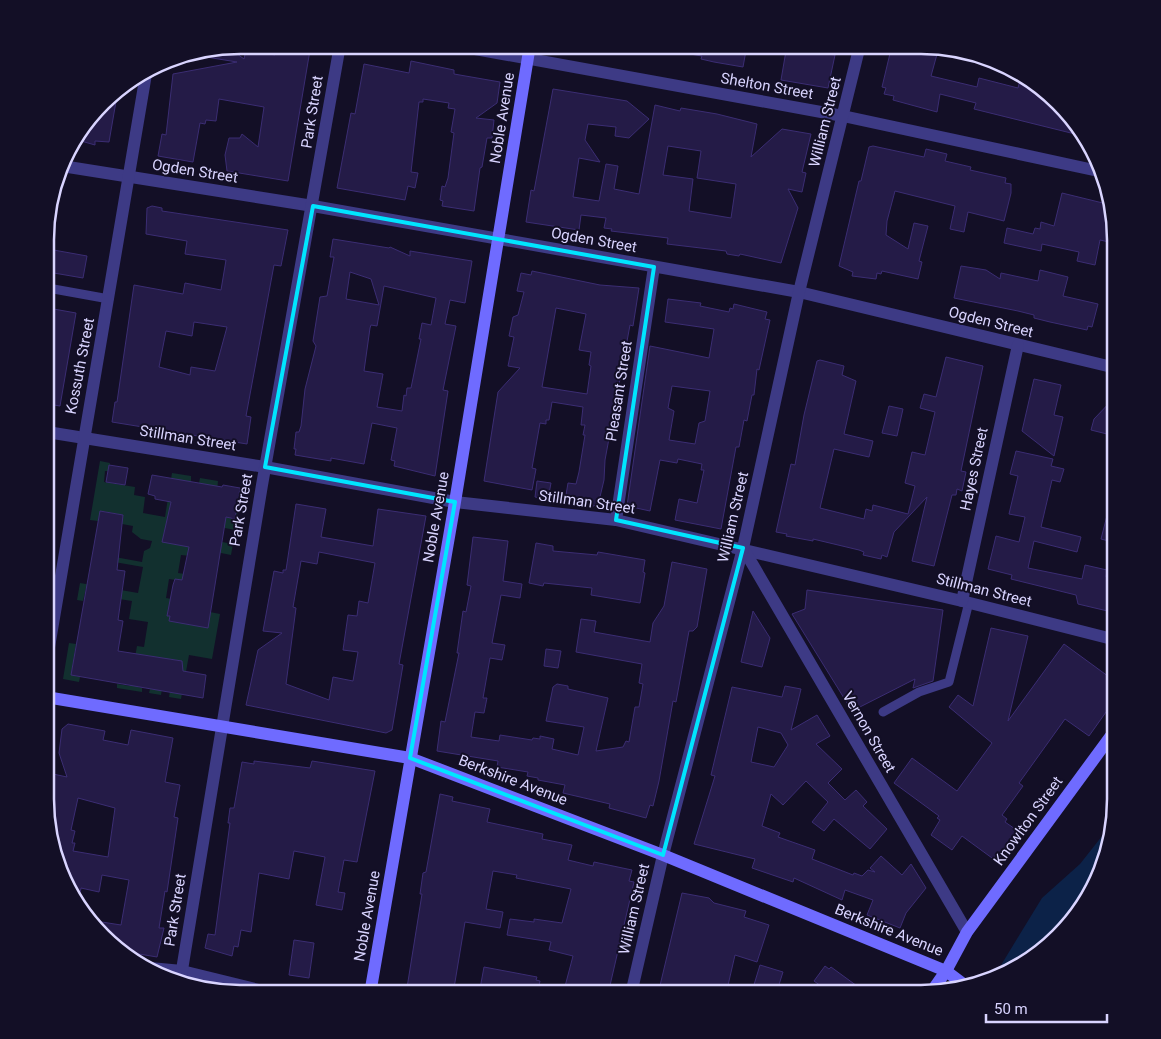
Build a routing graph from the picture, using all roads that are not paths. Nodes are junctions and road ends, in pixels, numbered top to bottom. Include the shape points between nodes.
1 (338, 54) edge
2 (505, 54) edge
3 (528, 54) edge
4 (858, 54) edge
5 (527, 58) junction
6 (145, 80) edge
7 (843, 116) junction
8 (69, 167) edge
9 (1093, 170) edge
10 (129, 177) junction
11 (313, 206) junction
12 (499, 239) junction
13 (654, 267) junction
14 (54, 289) edge
15 (799, 292) junction
16 (109, 299) junction
17 (1018, 345) junction
18 (1107, 366) edge
19 (54, 433) edge
20 (83, 438) junction
21 (265, 467) junction
22 (455, 502) junction
23 (616, 520) junction
24 (743, 548) junction
25 (966, 602) junction
26 (54, 616) edge
27 (1107, 638) edge
28 (54, 698) edge
29 (883, 712) dead end
30 (222, 725) junction
31 (1107, 741) edge
32 (410, 758) junction
33 (663, 856) junction
34 (967, 932) junction
35 (946, 971) junction
36 (181, 976) edge
37 (186, 977) edge
38 (960, 981) edge
39 (228, 985) edge
40 (372, 985) edge
41 (633, 985) edge
42 (936, 985) edge

1 - 11 street, Park Street
2 - 5 street, Shelton Street
3 - 5 main road, Noble Avenue
4 - 7 street, William Street
5 - 7 street, Shelton Street
5 - 12 main road, Noble Avenue
6 - 10 street, Kossuth Street
7 - 9 street, Shelton Street
7 - 15 street, William Street
8 - 10 street, Ogden Street
10 - 11 street, Ogden Street
10 - 16 street, Kossuth Street
11 - 12 street, Ogden Street
11 - 21 street, Park Street
12 - 13 street, Ogden Street
12 - 22 main road, Noble Avenue
13 - 15 street, Ogden Street
13 - 23 street, Pleasant Street
14 - 16 lane
15 - 17 street, Ogden Street
15 - 24 street, William Street
16 - 20 street, Kossuth Street
17 - 18 street, Ogden Street
17 - 25 street, Hayes Street
19 - 20 street, Stillman Street
20 - 21 street, Stillman Street
20 - 26 street, Kossuth Street
21 - 22 street, Stillman Street
21 - 30 street, Park Street
22 - 23 street, Stillman Street
22 - 32 main road, Noble Avenue
23 - 24 street, Stillman Street
24 - 25 street, Stillman Street
24 - 33 street, William Street
24 - 34 street, Vernon Street
25 - 27 street, Stillman Street
25 - 29 lane via 949,682 919,692
28 - 30 main road, Berkshire Avenue
30 - 32 main road, Berkshire Avenue
30 - 36 street, Park Street
31 - 34 main road, Knowlton Street
32 - 33 main road, Berkshire Avenue
32 - 40 main road, Noble Avenue
33 - 35 main road, Berkshire Avenue
33 - 41 street, William Street
34 - 35 main road, Knowlton Street
35 - 38 main road, Berkshire Avenue
35 - 42 main road, Knowlton Street
37 - 39 street

